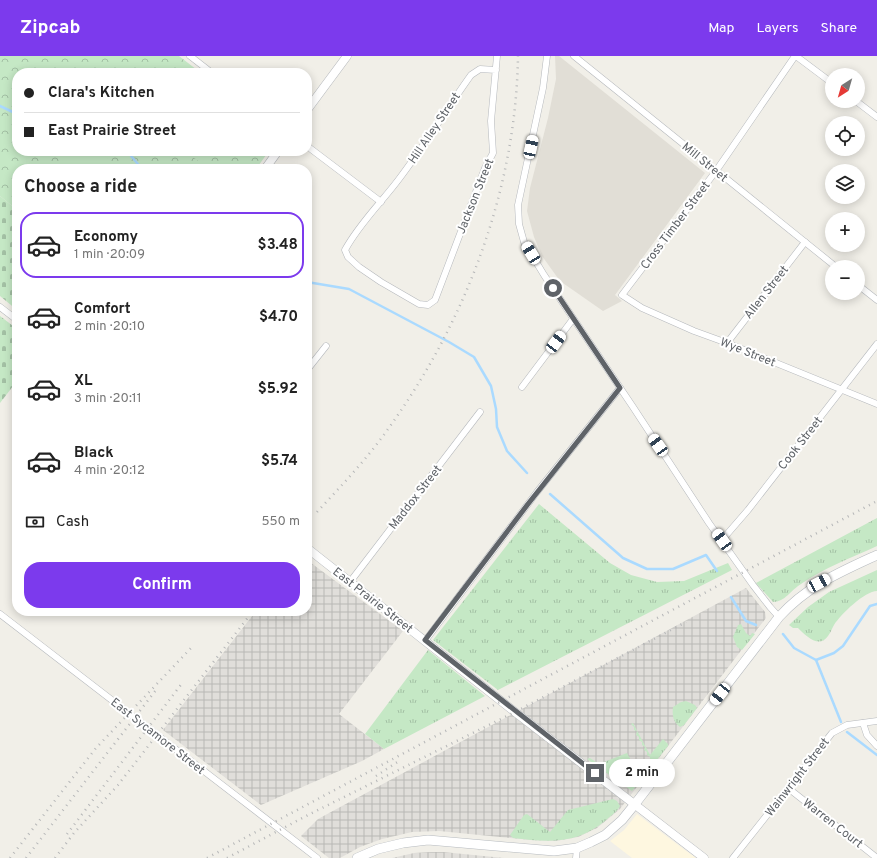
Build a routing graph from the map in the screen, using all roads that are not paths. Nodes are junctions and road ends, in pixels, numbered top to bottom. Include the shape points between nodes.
1 (190, 56) edge
2 (347, 56) edge
3 (497, 56) edge
4 (547, 56) edge
5 (574, 56) edge
6 (796, 56) edge
7 (206, 68) edge
8 (496, 70) junction
9 (825, 78) edge
10 (312, 103) edge
11 (865, 108) edge
12 (877, 117) edge
13 (312, 150) edge
14 (274, 156) edge
15 (268, 164) edge
16 (716, 171) junction
17 (381, 202) junction
18 (806, 242) junction
19 (828, 260) edge
20 (865, 291) edge
21 (622, 295) joint
22 (877, 300) edge
23 (428, 305) joint
24 (0, 307) edge
25 (12, 316) edge
26 (574, 319) junction
27 (727, 343) junction
28 (877, 344) edge
29 (326, 346) dead end
30 (312, 364) edge
31 (522, 387) dead end
32 (620, 388) junction
33 (841, 389) junction
34 (877, 404) edge
35 (480, 412) dead end
36 (722, 540) junction
37 (312, 552) edge
38 (877, 555) edge
39 (350, 582) junction
40 (0, 614) edge
41 (779, 616) junction
42 (425, 640) junction
43 (877, 721) edge
44 (863, 723) junction
45 (877, 746) edge
46 (788, 788) junction
47 (635, 804) junction
48 (576, 848) junction
49 (317, 858) edge
50 (357, 858) edge
51 (576, 858) edge
52 (704, 858) edge
53 (733, 858) edge
54 (877, 858) edge

1 - 7 street
2 - 10 street
3 - 8 street, Jackson Street
4 - 26 street via 543,88 518,205 519,224 524,242
5 - 16 street, Mill Street
6 - 9 street
6 - 16 street, Cross Timber Street
8 - 17 street, Hill Alley Street via 480,69 471,75
8 - 23 street, Jackson Street via 491,121 493,153 435,300
11 - 12 street
13 - 17 street
14 - 15 street
16 - 18 street, Mill Street
16 - 21 street, Cross Timber Street
17 - 23 street, Hill Alley Street via 352,237 345,250 348,257 380,282 419,304
18 - 19 street, Mill Street
18 - 27 street, Allen Street
20 - 22 street
21 - 27 street, Wye Street via 648,311
24 - 25 street
26 - 31 street
26 - 32 street
27 - 33 street, Wye Street
28 - 33 street, Cook Street
29 - 30 street
32 - 36 street
32 - 42 street
33 - 34 street, Wye Street
33 - 36 street, Cook Street
35 - 39 street, Maddox Street
36 - 41 street
37 - 39 street, East Prairie Street
38 - 41 main road via 819,583
39 - 42 street, East Prairie Street
40 - 49 street, East Sycamore Street
41 - 47 main road
42 - 47 street, East Prairie Street
43 - 44 street, Wainwright Street
44 - 45 street via 867,735
44 - 46 street, Wainwright Street via 847,725 832,733
46 - 53 street, Wainwright Street
46 - 54 street, Warren Court
47 - 48 main road via 605,835
47 - 52 street, East Prairie Street
48 - 50 main road via 554,851 428,840 378,849
48 - 51 street

